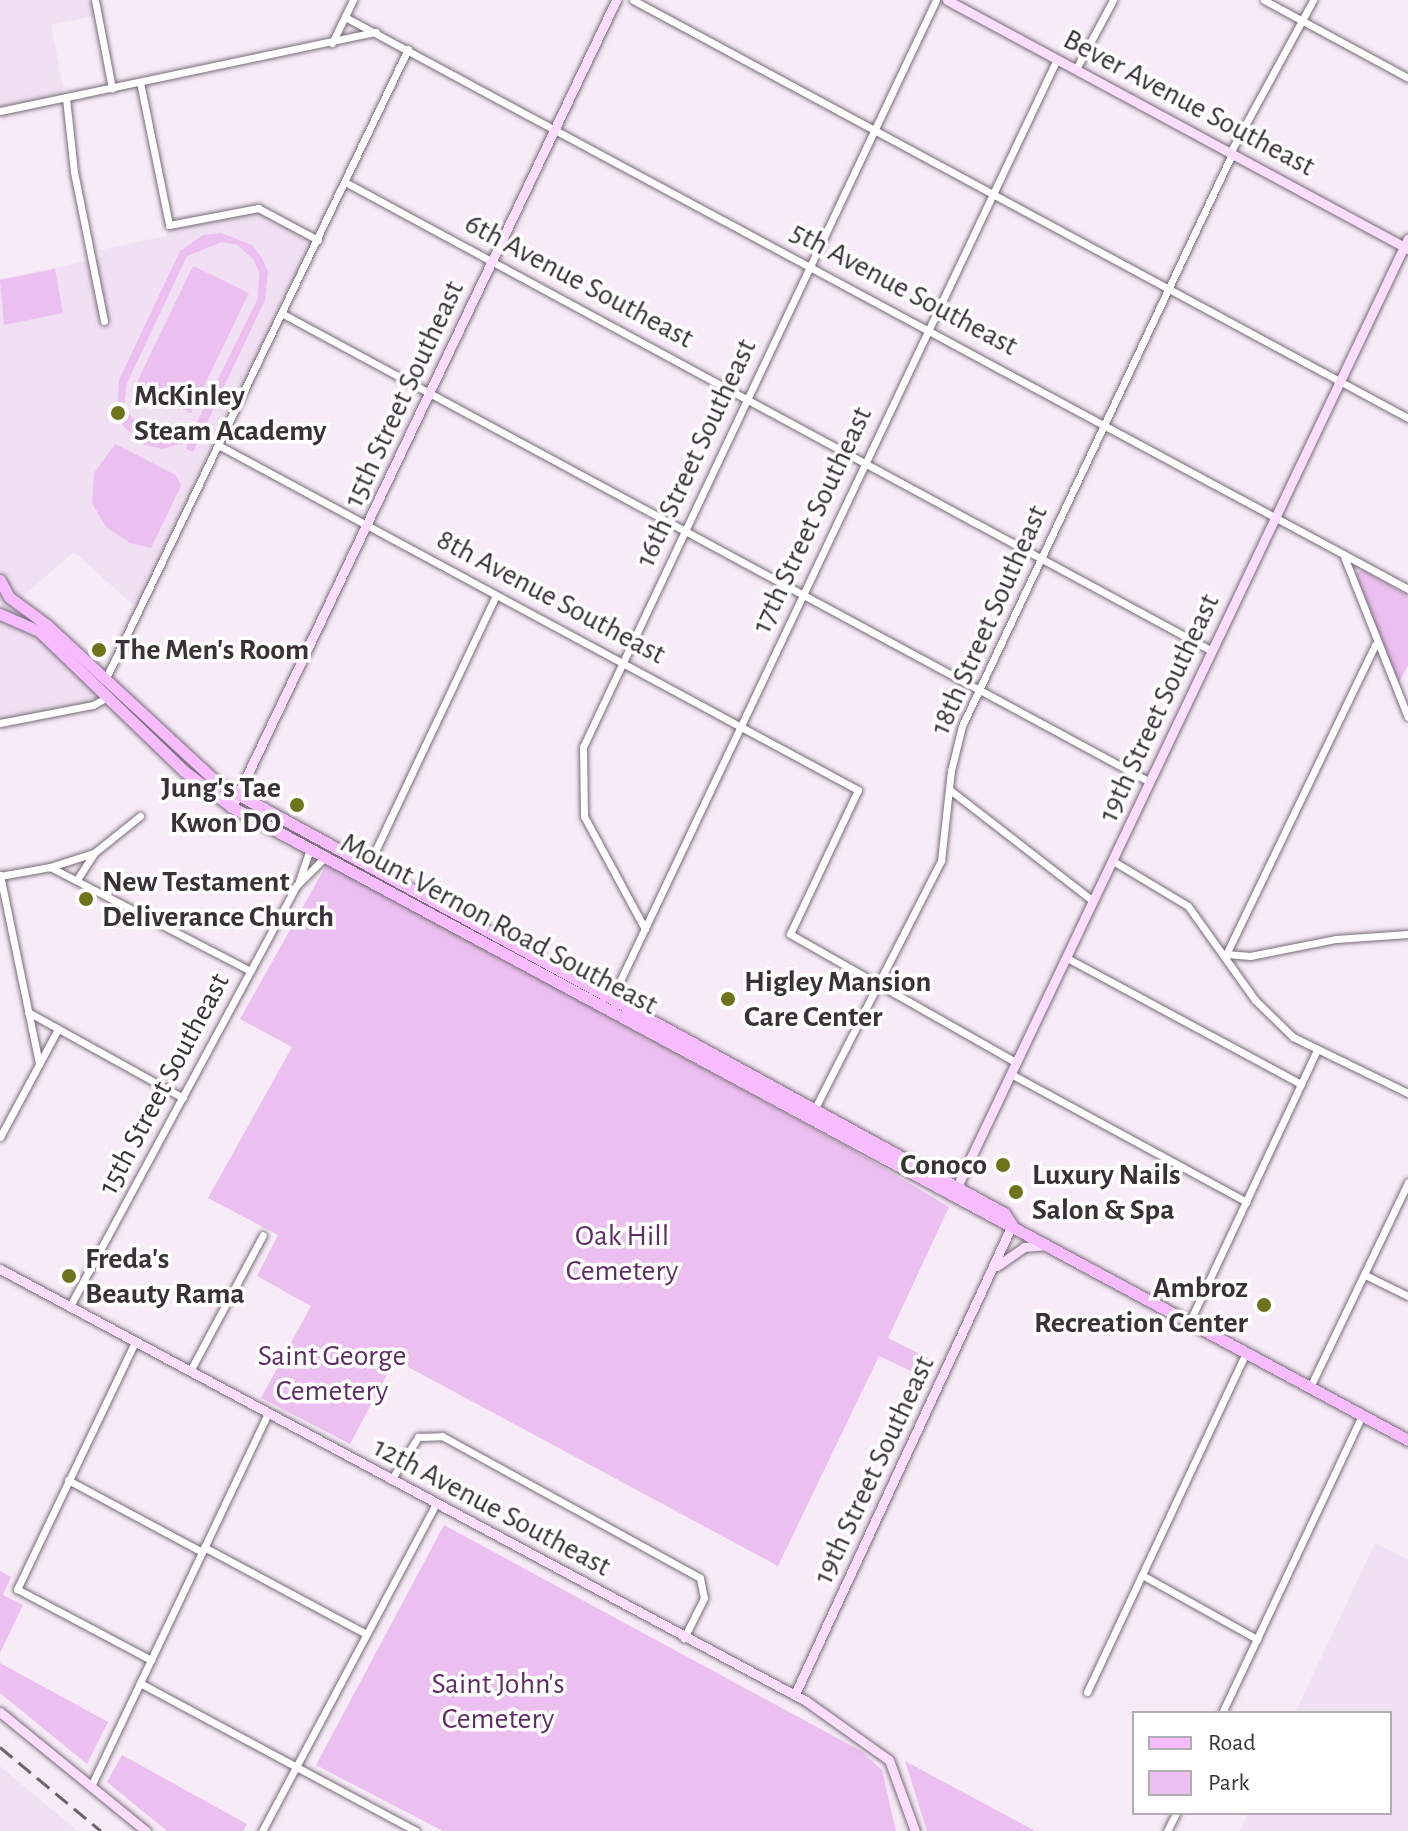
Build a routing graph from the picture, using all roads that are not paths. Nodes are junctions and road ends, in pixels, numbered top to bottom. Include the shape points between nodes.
1 (95, 0) edge
2 (353, 0) edge
3 (616, 0) edge
4 (633, 0) edge
5 (936, 0) edge
6 (947, 0) edge
7 (1113, 0) edge
8 (1264, 0) edge
9 (1313, 0) edge
10 (345, 17) junction
11 (1302, 21) junction
12 (376, 32) junction
13 (332, 43) junction
14 (408, 49) junction
15 (1057, 59) junction
16 (1076, 69) junction
17 (1408, 78) edge
18 (140, 82) junction
19 (112, 88) junction
20 (66, 98) junction
21 (0, 111) edge
22 (556, 129) junction
23 (875, 130) junction
24 (1231, 154) junction
25 (345, 182) junction
26 (993, 194) junction
27 (318, 240) junction
28 (1407, 244) edge
29 (493, 262) junction
30 (811, 266) junction
31 (1169, 288) junction
32 (283, 314) junction
33 (104, 321) dead end
34 (929, 330) junction
35 (1340, 381) junction
36 (430, 394) junction
37 (748, 400) junction
38 (1408, 418) edge
39 (1104, 424) junction
40 (220, 446) junction
41 (865, 464) junction
42 (1275, 517) junction
43 (367, 526) junction
44 (685, 531) junction
45 (1343, 554) junction
46 (1041, 559) junction
47 (0, 580) edge
48 (1408, 589) edge
49 (496, 595) junction
50 (803, 595) junction
51 (0, 614) edge
52 (1375, 645) junction
53 (1212, 651) junction
54 (623, 664) junction
55 (105, 680) junction
56 (979, 689) junction
57 (109, 696) junction
58 (1408, 717) edge
59 (0, 723) edge
60 (741, 727) junction
61 (1150, 782) junction
62 (950, 790) junction
63 (238, 794) junction
64 (232, 807) junction
65 (140, 816) dead end
66 (310, 849) junction
67 (94, 853) junction
68 (325, 857) junction
69 (1113, 861) junction
70 (369, 864) junction
71 (50, 867) junction
72 (0, 876) edge
73 (78, 878) junction
74 (399, 881) junction
75 (298, 883) junction
76 (1093, 901) junction
77 (645, 929) junction
78 (1408, 934) edge
79 (1226, 954) junction
80 (1067, 958) junction
81 (251, 971) junction
82 (879, 985) junction
83 (611, 1000) junction
84 (28, 1012) junction
85 (58, 1029) junction
86 (1316, 1052) junction
87 (1017, 1063) junction
88 (39, 1064) junction
89 (1011, 1074) junction
90 (1301, 1084) junction
91 (1408, 1093) edge
92 (183, 1098) junction
93 (814, 1110) junction
94 (0, 1137) edge
95 (1408, 1182) edge
96 (954, 1193) junction
97 (1247, 1202) junction
98 (1012, 1225) junction
99 (263, 1235) dead end
100 (1049, 1245) junction
101 (997, 1266) junction
102 (0, 1269) edge
103 (1365, 1275) junction
104 (1408, 1296) edge
105 (70, 1306) junction
106 (1190, 1321) junction
107 (135, 1342) junction
108 (1246, 1352) junction
109 (190, 1371) junction
110 (1310, 1387) junction
111 (268, 1413) junction
112 (1362, 1415) junction
113 (1408, 1440) edge
114 (68, 1480) junction
115 (391, 1480) junction
116 (436, 1504) junction
117 (203, 1550) junction
118 (1142, 1575) junction
119 (366, 1634) junction
120 (684, 1638) junction
121 (1257, 1639) junction
122 (151, 1660) junction
123 (140, 1683) junction
124 (1087, 1692) dead end
125 (795, 1694) junction
126 (1223, 1711) edge
127 (0, 1712) edge
128 (297, 1766) junction
129 (91, 1786) junction
130 (146, 1831) edge
131 (262, 1831) edge
132 (416, 1831) edge
133 (915, 1831) edge

1 - 19 street
2 - 10 street
3 - 22 main road, 15th Street Southeast
4 - 23 street
5 - 23 street, 16th Street Southeast
6 - 15 main road, Bever Avenue Southeast
7 - 16 street
8 - 11 street
9 - 11 street, 18th Street Southeast
10 - 12 street, 5th Avenue Southeast
10 - 13 street
11 - 17 street
11 - 24 street, 18th Street Southeast
12 - 13 street
12 - 14 street, 5th Avenue Southeast
13 - 18 street
14 - 22 street, 5th Avenue Southeast
14 - 25 street
15 - 16 main road, Bever Avenue Southeast
15 - 26 street, 17th Street Southeast
16 - 24 main road, Bever Avenue Southeast
18 - 19 street
18 - 27 street via 169,225 258,208
19 - 20 street
20 - 21 street
20 - 33 street via 74,172
22 - 29 main road, 15th Street Southeast
22 - 30 street, 5th Avenue Southeast
23 - 26 street
23 - 30 street, 16th Street Southeast
24 - 28 main road, Bever Avenue Southeast
24 - 31 street, 18th Street Southeast
25 - 27 street
25 - 29 street, 6th Avenue Southeast
26 - 31 street
26 - 34 street, 17th Street Southeast
27 - 32 street
28 - 35 main road, 19th Street Southeast
29 - 36 main road, 15th Street Southeast
29 - 37 street, 6th Avenue Southeast
30 - 34 street, 5th Avenue Southeast
30 - 37 street, 16th Street Southeast
31 - 35 street
31 - 39 street, 18th Street Southeast
32 - 36 street
32 - 40 street
34 - 39 street, 5th Avenue Southeast
34 - 41 street, 17th Street Southeast
35 - 38 street
35 - 42 main road, 19th Street Southeast
36 - 43 main road, 15th Street Southeast
36 - 44 street
37 - 41 street, 6th Avenue Southeast
37 - 44 street, 16th Street Southeast
39 - 42 street, 5th Avenue Southeast
39 - 46 street, 18th Street Southeast
40 - 43 street, 8th Avenue Southeast
40 - 55 street
41 - 46 street, 6th Avenue Southeast
41 - 50 street, 17th Street Southeast
42 - 45 street, 5th Avenue Southeast
42 - 53 main road, 19th Street Southeast
43 - 49 street, 8th Avenue Southeast
43 - 63 main road, 15th Street Southeast
44 - 50 street
44 - 54 street, 16th Street Southeast
45 - 48 street, 5th Avenue Southeast
45 - 52 street
46 - 53 street, 6th Avenue Southeast
46 - 56 street, 18th Street Southeast
47 - 55 main road, Mount Vernon Road Southeast via 9,597
49 - 54 street, 8th Avenue Southeast
49 - 70 street
50 - 56 street
50 - 60 street, 17th Street Southeast
51 - 57 main road, Mount Vernon Road Southeast via 39,631
52 - 58 street
52 - 79 street
53 - 61 main road, 19th Street Southeast
54 - 60 street, 8th Avenue Southeast
54 - 77 street, 16th Street Southeast via 583,747 582,794 591,837
55 - 63 main road, Mount Vernon Road Southeast via 219,784
56 - 61 street
56 - 62 street, 18th Street Southeast via 962,726
57 - 59 street via 93,705
57 - 64 main road, Mount Vernon Road Southeast via 184,771
60 - 77 street, 17th Street Southeast
60 - 82 street, 8th Avenue Southeast via 858,790 790,934
61 - 69 main road, 19th Street Southeast
62 - 76 street
62 - 82 street, 18th Street Southeast via 941,861
63 - 64 main road, 15th Street Southeast
63 - 70 main road, Mount Vernon Road Southeast
64 - 66 main road, Mount Vernon Road Southeast
65 - 67 street
66 - 68 main road, Mount Vernon Road Southeast
66 - 74 main road
66 - 75 street, 15th Street Southeast
67 - 71 street
67 - 73 street
68 - 75 street, 15th Street Southeast
68 - 96 main road, Mount Vernon Road Southeast
69 - 76 main road, 19th Street Southeast
69 - 79 street via 1176,896
70 - 74 main road, Mount Vernon Road Southeast
71 - 72 street
71 - 73 street
72 - 84 street
73 - 81 street
74 - 83 main road, Mount Vernon Road Southeast
75 - 81 street, 15th Street Southeast
76 - 80 main road, 19th Street Southeast
77 - 83 street, 17th Street Southeast
78 - 79 street via 1336,939 1250,956
79 - 86 street via 1272,1020
80 - 87 main road, 19th Street Southeast
80 - 90 street
81 - 92 street, 15th Street Southeast
82 - 87 street
82 - 93 street, 18th Street Southeast
83 - 93 main road, Mount Vernon Road Southeast
84 - 85 street
84 - 88 street
85 - 88 street
85 - 92 street
86 - 90 street
86 - 91 street
87 - 89 main road, 19th Street Southeast
88 - 94 street
89 - 96 main road, 19th Street Southeast
89 - 97 street
90 - 97 street
92 - 105 street, 15th Street Southeast
93 - 96 main road, Mount Vernon Road Southeast
95 - 103 street
96 - 98 main road, Mount Vernon Road Southeast via 1004,1213
97 - 106 street
98 - 100 main road, Mount Vernon Road Southeast
98 - 101 main road, 19th Street Southeast
99 - 109 street
100 - 101 main road via 1024,1247
100 - 106 main road, Mount Vernon Road Southeast
101 - 125 main road, 19th Street Southeast
102 - 105 main road, 12th Avenue Southeast
103 - 104 street
103 - 110 street
105 - 107 main road, 12th Avenue Southeast
106 - 108 main road, Mount Vernon Road Southeast
107 - 109 main road, 12th Avenue Southeast
107 - 114 street
108 - 110 main road, Mount Vernon Road Southeast
108 - 118 street
109 - 111 main road, 12th Avenue Southeast
110 - 112 main road, Mount Vernon Road Southeast
111 - 115 main road, 12th Avenue Southeast
111 - 117 street
112 - 113 main road, Mount Vernon Road Southeast
112 - 121 street
114 - 117 street
114 - 122 street via 17,1589
115 - 116 main road, 12th Avenue Southeast
115 - 120 street via 411,1444 429,1433 552,1496 700,1578 704,1598
116 - 119 street
116 - 120 main road, 12th Avenue Southeast
117 - 119 street
117 - 122 street
118 - 121 street
118 - 124 street
119 - 128 street
120 - 125 main road, 12th Avenue Southeast
121 - 126 street
122 - 123 street
123 - 128 street
123 - 129 street
125 - 133 main road, 12th Avenue Southeast via 881,1751 900,1780
127 - 129 main road
128 - 131 street
128 - 132 street
129 - 130 main road

